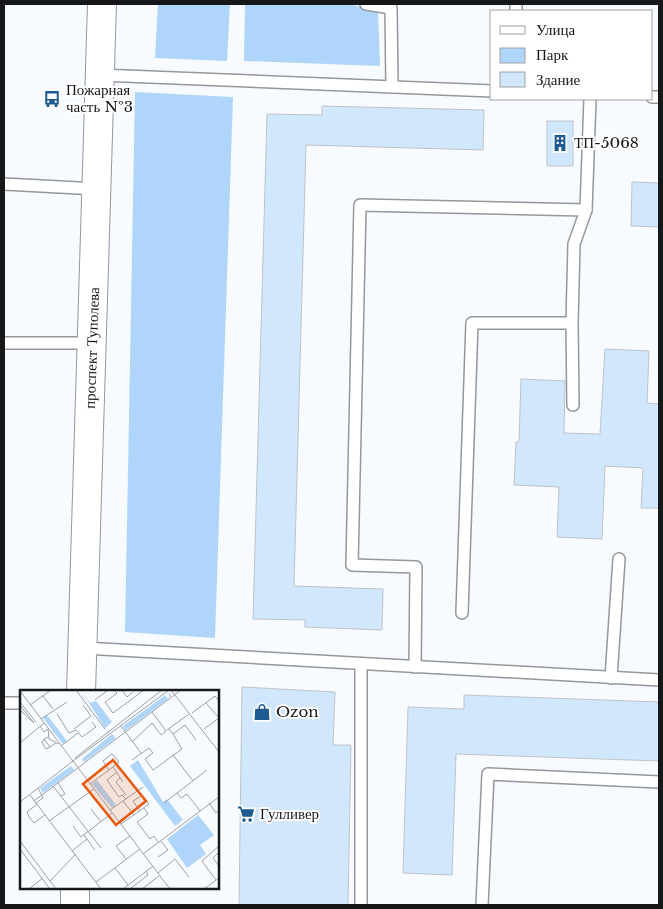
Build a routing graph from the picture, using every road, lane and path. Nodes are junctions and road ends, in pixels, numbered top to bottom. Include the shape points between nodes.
1 (102, 4) edge
2 (366, 4) edge
3 (100, 75) junction
4 (392, 87) junction
5 (490, 91) edge
6 (590, 100) edge
7 (4, 184) edge
8 (97, 189) junction
9 (586, 210) junction
10 (572, 323) junction
11 (4, 343) edge
12 (92, 343) junction
13 (572, 405) dead end
14 (619, 559) dead end
15 (462, 613) dead end
16 (83, 648) junction
17 (361, 664) junction
18 (415, 667) junction
19 (611, 678) junction
20 (659, 680) edge
21 (81, 690) edge
22 (4, 703) edge
23 (20, 703) edge
24 (659, 782) edge
25 (75, 889) edge
26 (75, 905) edge
27 (361, 905) edge
28 (482, 905) edge

1 - 3 main road, проспект Туполева
2 - 4 lane via 391,8
3 - 4 lane
3 - 8 main road, проспект Туполева
4 - 5 lane
6 - 9 lane
7 - 8 lane
8 - 12 main road, проспект Туполева
9 - 10 lane via 574,244
9 - 18 lane via 360,205 352,565 416,567
10 - 13 lane
10 - 15 lane via 472,323
11 - 12 lane
12 - 16 main road, проспект Туполева
14 - 19 lane
16 - 17 lane
16 - 21 main road, проспект Туполева
17 - 18 lane
17 - 27 lane
18 - 19 lane
19 - 20 lane
22 - 23 lane
24 - 28 lane via 488,774
25 - 26 main road

